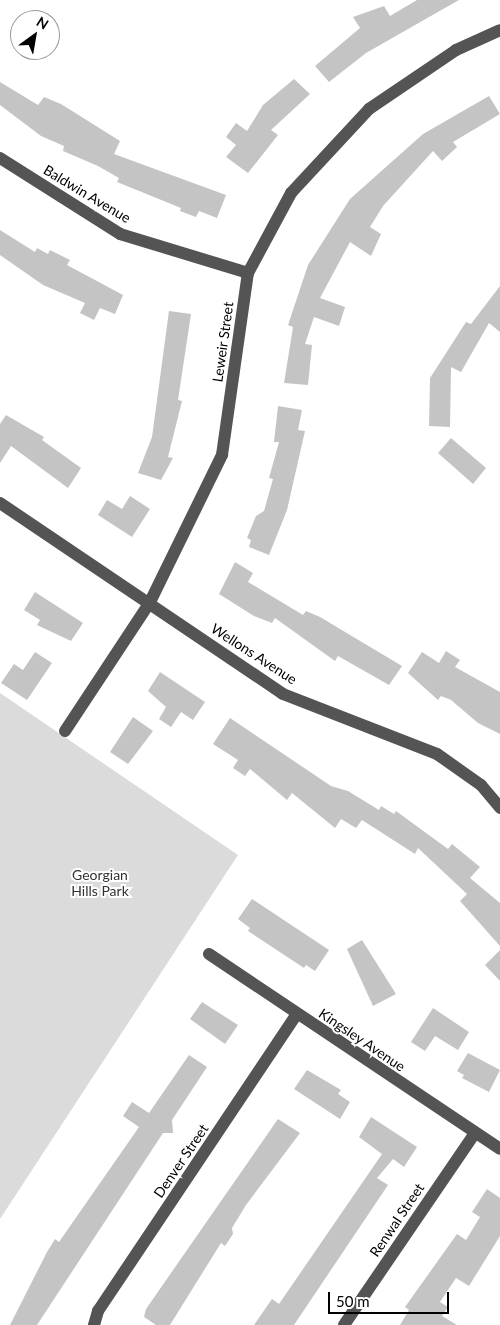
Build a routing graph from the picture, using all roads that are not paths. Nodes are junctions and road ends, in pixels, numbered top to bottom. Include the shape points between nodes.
1 (500, 30) edge
2 (0, 158) edge
3 (248, 272) junction
4 (0, 503) edge
5 (150, 602) junction
6 (65, 732) dead end
7 (500, 808) edge
8 (209, 954) dead end
9 (296, 1015) junction
10 (475, 1133) junction
11 (500, 1149) edge
12 (94, 1325) edge
13 (344, 1325) edge

1 - 3 street, Leweir Street via 456,50 369,109 291,193
2 - 3 street, Baldwin Avenue via 120,234
3 - 5 street, Leweir Street via 222,455
4 - 5 street, Wellons Avenue
5 - 6 street, Leweir Street
5 - 7 street, Wellons Avenue via 283,694 437,754 481,784
8 - 9 street, Kingsley Avenue
9 - 10 street, Kingsley Avenue
9 - 12 street, Denver Street via 98,1311
10 - 11 street, Kingsley Avenue
10 - 13 street, Renwal Street

